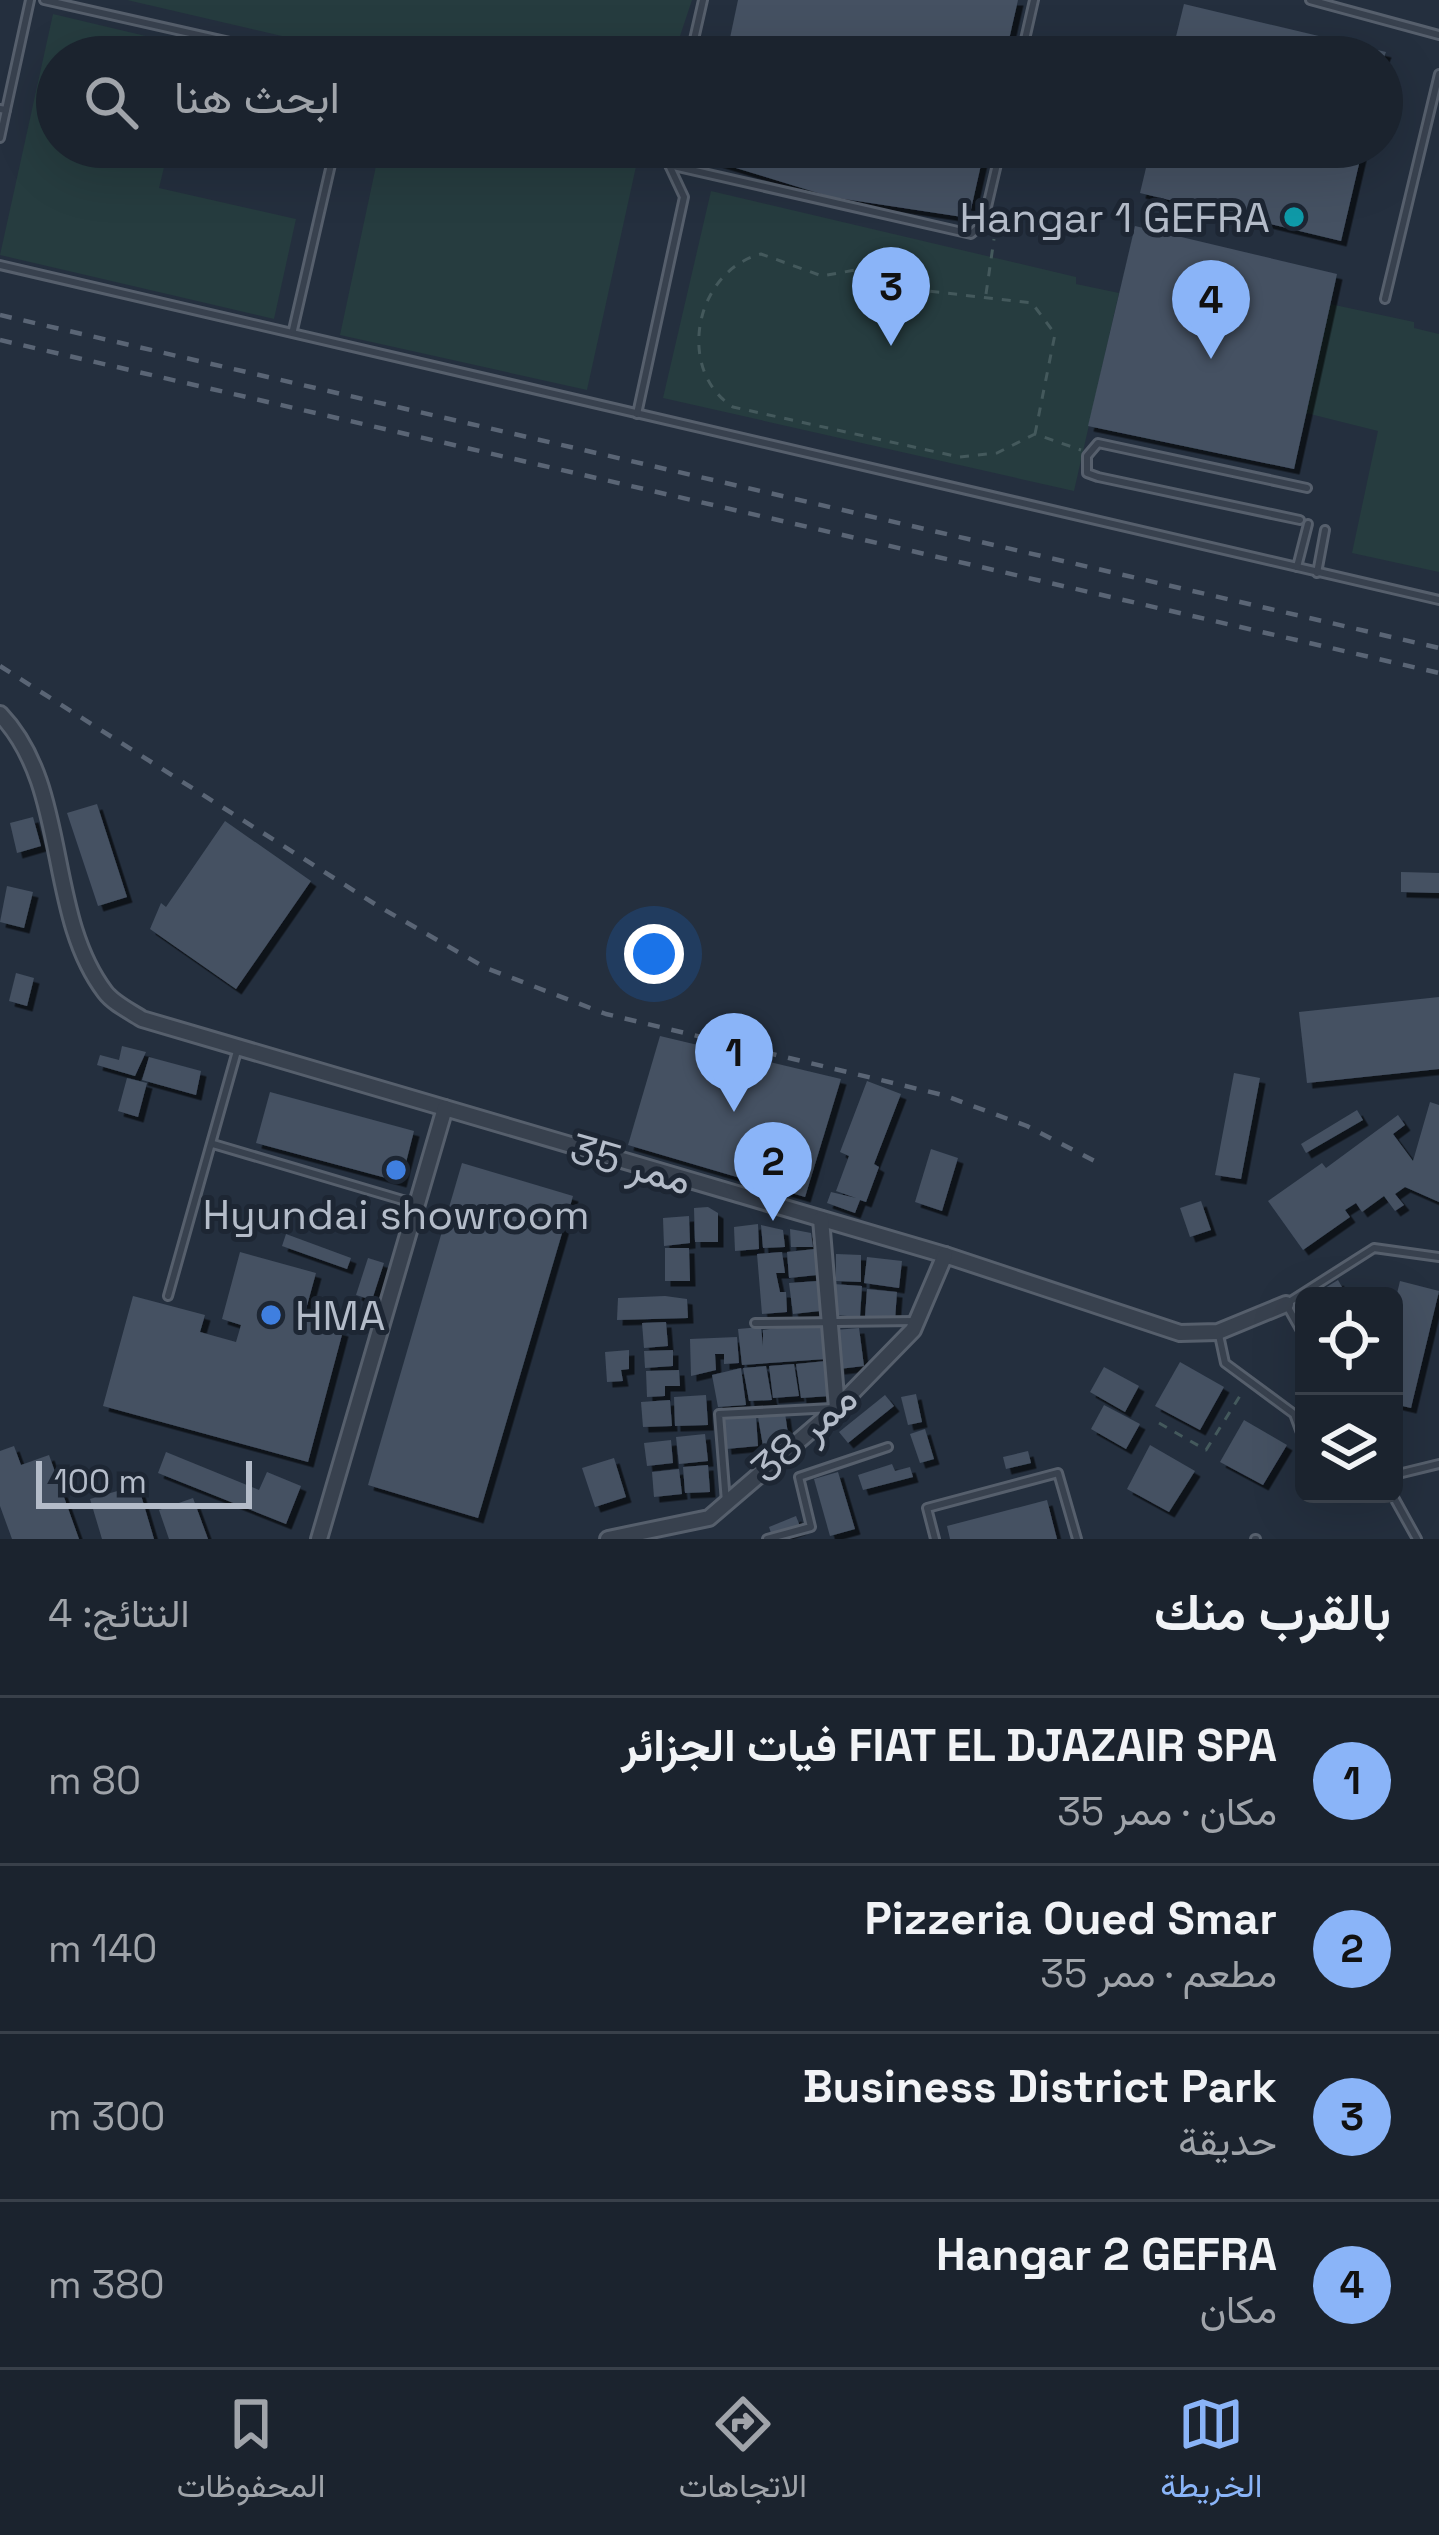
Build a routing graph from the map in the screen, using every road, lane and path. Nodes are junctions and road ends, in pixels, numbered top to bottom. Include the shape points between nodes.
1 (30, 0) edge
2 (44, 0) edge
3 (703, 0) edge
4 (1034, 0) edge
5 (1310, 0) edge
6 (1439, 34) edge
7 (203, 36) edge
8 (695, 36) edge
9 (1026, 36) edge
10 (1439, 74) edge
11 (3, 110) edge
12 (0, 138) edge
13 (330, 168) edge
14 (670, 168) edge
15 (682, 168) edge
16 (995, 168) edge
17 (994, 239) dead end
18 (0, 265) edge
19 (986, 296) junction
20 (1385, 299) dead end
21 (292, 330) junction
22 (637, 414) junction
23 (1035, 434) junction
24 (1089, 453) junction
25 (1307, 488) dead end
26 (1325, 530) dead end
27 (1296, 568) junction
28 (1317, 573) junction
29 (1439, 600) edge
30 (0, 714) edge
31 (238, 1048) junction
32 (445, 1108) junction
33 (213, 1144) junction
34 (417, 1204) junction
35 (821, 1220) junction
36 (945, 1255) junction
37 (1439, 1257) edge
38 (168, 1296) dead end
39 (1286, 1304) junction
40 (830, 1318) junction
41 (1295, 1320) edge
42 (917, 1321) junction
43 (755, 1323) dead end
44 (1218, 1332) junction
45 (1249, 1381) junction
46 (837, 1408) junction
47 (1295, 1417) edge
48 (1159, 1423) dead end
49 (888, 1447) dead end
50 (1439, 1464) edge
51 (1403, 1473) edge
52 (726, 1502) junction
53 (1397, 1503) edge
54 (321, 1539) edge
55 (608, 1539) edge
56 (766, 1539) edge
57 (935, 1539) edge
58 (1077, 1539) edge
59 (1418, 1539) edge

1 - 11 lane
2 - 7 lane
3 - 8 lane
4 - 9 lane
5 - 6 lane
10 - 20 lane
11 - 12 lane
13 - 21 lane
14 - 22 lane via 684,197
15 - 16 lane via 971,234 983,224
17 - 19 path
18 - 21 lane
19 - 23 path via 1032,303 1055,334
19 - 23 path via 902,288 861,269 822,276 779,257 745,258 712,291 698,322 704,373 714,395 733,407 959,457 997,453
21 - 22 lane
22 - 27 lane
23 - 24 path
24 - 25 lane via 1098,443
24 - 27 lane via 1087,473 1098,477 1304,522
26 - 28 lane
27 - 28 lane
28 - 29 lane
30 - 31 street, ممر 35 via 38,783 86,960 106,995 142,1019
31 - 32 street, ممر 35
31 - 33 lane
32 - 34 street
32 - 35 street, ممر 35
33 - 34 lane
33 - 38 lane
34 - 54 street
35 - 36 street, ممر 35
35 - 40 street
36 - 42 street, ممر 38
36 - 44 street, ممر 35 via 1180,1333
37 - 39 lane, ممر 35 via 1374,1248
39 - 41 lane
39 - 44 street, ممر 35
40 - 42 lane
40 - 43 lane
40 - 46 street
42 - 46 street, ممر 38
44 - 45 lane via 1225,1363
45 - 47 lane
45 - 48 path via 1206,1450
46 - 52 street, ممر 38
46 - 52 lane via 719,1414
49 - 56 lane via 799,1477 811,1527
50 - 51 lane
52 - 55 street, ممر 38 via 709,1518
53 - 59 lane
57 - 58 lane via 927,1508 1058,1473

